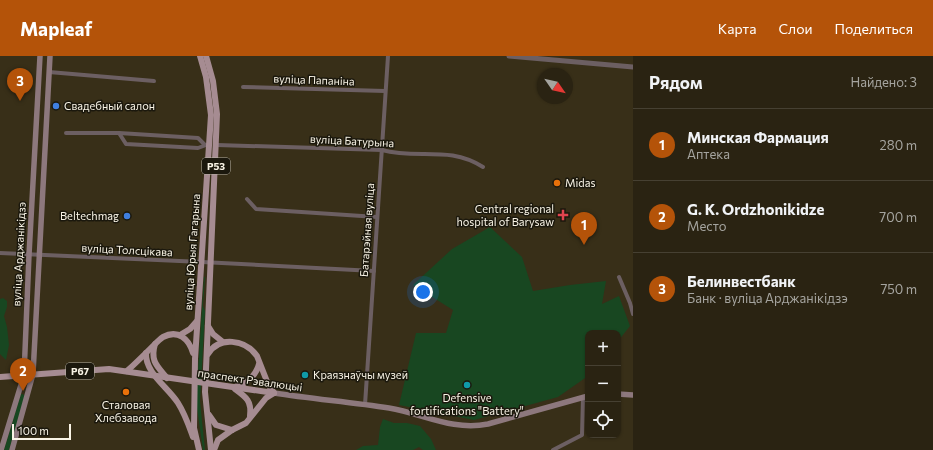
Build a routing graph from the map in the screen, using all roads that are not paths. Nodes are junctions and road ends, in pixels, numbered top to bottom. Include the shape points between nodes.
1 (40, 56) edge
2 (50, 56) edge
3 (200, 56) edge
4 (206, 56) edge
5 (388, 56) edge
6 (509, 56) edge
7 (633, 67) edge
8 (49, 72) junction
9 (154, 81) dead end
10 (243, 87) dead end
11 (385, 91) junction
12 (66, 133) dead end
13 (119, 133) junction
14 (208, 145) junction
15 (217, 145) junction
16 (382, 150) junction
17 (484, 167) dead end
18 (246, 199) dead end
19 (377, 217) junction
20 (0, 253) edge
21 (29, 255) junction
22 (40, 255) junction
23 (202, 262) junction
24 (212, 262) junction
25 (374, 272) junction
26 (619, 277) dead end
27 (633, 314) edge
28 (197, 321) junction
29 (208, 326) junction
30 (180, 335) junction
31 (223, 342) junction
32 (155, 344) junction
33 (146, 353) junction
34 (208, 354) junction
35 (195, 359) junction
36 (259, 364) junction
37 (127, 371) junction
38 (33, 374) junction
39 (24, 375) junction
40 (156, 376) junction
41 (0, 377) edge
42 (169, 378) junction
43 (233, 388) junction
44 (274, 393) junction
45 (621, 394) edge
46 (633, 395) edge
47 (585, 397) edge
48 (365, 405) junction
49 (208, 414) junction
50 (250, 417) junction
51 (232, 430) junction
52 (1, 450) edge
53 (12, 450) edge
54 (198, 450) edge
55 (211, 450) edge
56 (214, 450) edge
57 (553, 450) edge

1 - 21 main road, вуліца Арджанікідзэ
2 - 8 main road, вуліца Арджанікідзэ
3 - 14 main road, вуліца Юрыя Гагарына / Р53 via 206,77 211,115
4 - 15 main road, вуліца Юрыя Гагарына / Р53 via 213,81
5 - 11 street, Батарэйная вуліца
6 - 7 street
8 - 9 street
8 - 22 main road, вуліца Арджанікідзэ
10 - 11 street, вуліца Папаніна
11 - 16 street, Батарэйная вуліца
12 - 13 street
13 - 14 street via 198,138
13 - 14 street via 126,144 198,148
14 - 23 main road, вуліца Юрыя Гагарына / Р53
15 - 16 street, вуліца Батурына
15 - 24 main road, вуліца Юрыя Гагарына / Р53
16 - 17 street, вуліца Батурына via 453,154
16 - 19 street, Батарэйная вуліца
18 - 19 street via 256,209
19 - 25 street, Батарэйная вуліца
20 - 21 street, вуліца Толсцікава
21 - 22 street, вуліца Толсцікава
21 - 39 main road, вуліца Арджанікідзэ
22 - 23 street, вуліца Толсцікава
22 - 38 main road, вуліца Арджанікідзэ
23 - 24 street, вуліца Толсцікава
23 - 28 main road, вуліца Юрыя Гагарына / Р53
24 - 25 street, вуліца Толсцікава
24 - 29 main road, вуліца Юрыя Гагарына / Р53
25 - 48 street, Батарэйная вуліца
26 - 27 street
28 - 30 main road
28 - 35 main road, вуліца Юрыя Гагарына / Р53
29 - 31 main road
29 - 34 main road, вуліца Юрыя Гагарына / Р53
30 - 32 main road via 164,337
30 - 35 main road via 191,345
31 - 34 main road
31 - 36 main road via 246,346 254,353
32 - 33 main road
32 - 42 main road via 154,361
33 - 37 main road
33 - 40 main road via 148,367
34 - 49 main road, вуліца Юрыя Гагарына / Р53 via 205,392
35 - 54 main road, вуліца Юрыя Гагарына / Р53 via 194,428
36 - 43 main road via 251,378
36 - 44 main road
37 - 38 main road, праспект Рэвалюцыі / Р67 via 109,369
37 - 40 main road, праспект Рэвалюцыі / Р67
38 - 39 main road, праспект Рэвалюцыі / Р67
38 - 53 main road, вуліца Арджанікідзэ
39 - 41 main road, праспект Рэвалюцыі / Р67
39 - 52 main road, вуліца Арджанікідзэ
40 - 42 main road, праспект Рэвалюцыі / Р67
40 - 54 main road via 179,404
42 - 43 main road, праспект Рэвалюцыі / Р67
43 - 44 main road, праспект Рэвалюцыі
43 - 50 main road, Р67 via 248,399
44 - 48 main road, праспект Рэвалюцыі
44 - 50 main road via 266,398
45 - 46 main road
47 - 48 main road, праспект Рэвалюцыі via 477,426 456,426 409,412
47 - 57 street via 582,435
49 - 51 main road via 216,425
49 - 55 main road, вуліца Юрыя Гагарына / Р53
50 - 51 main road
51 - 56 main road via 218,440

